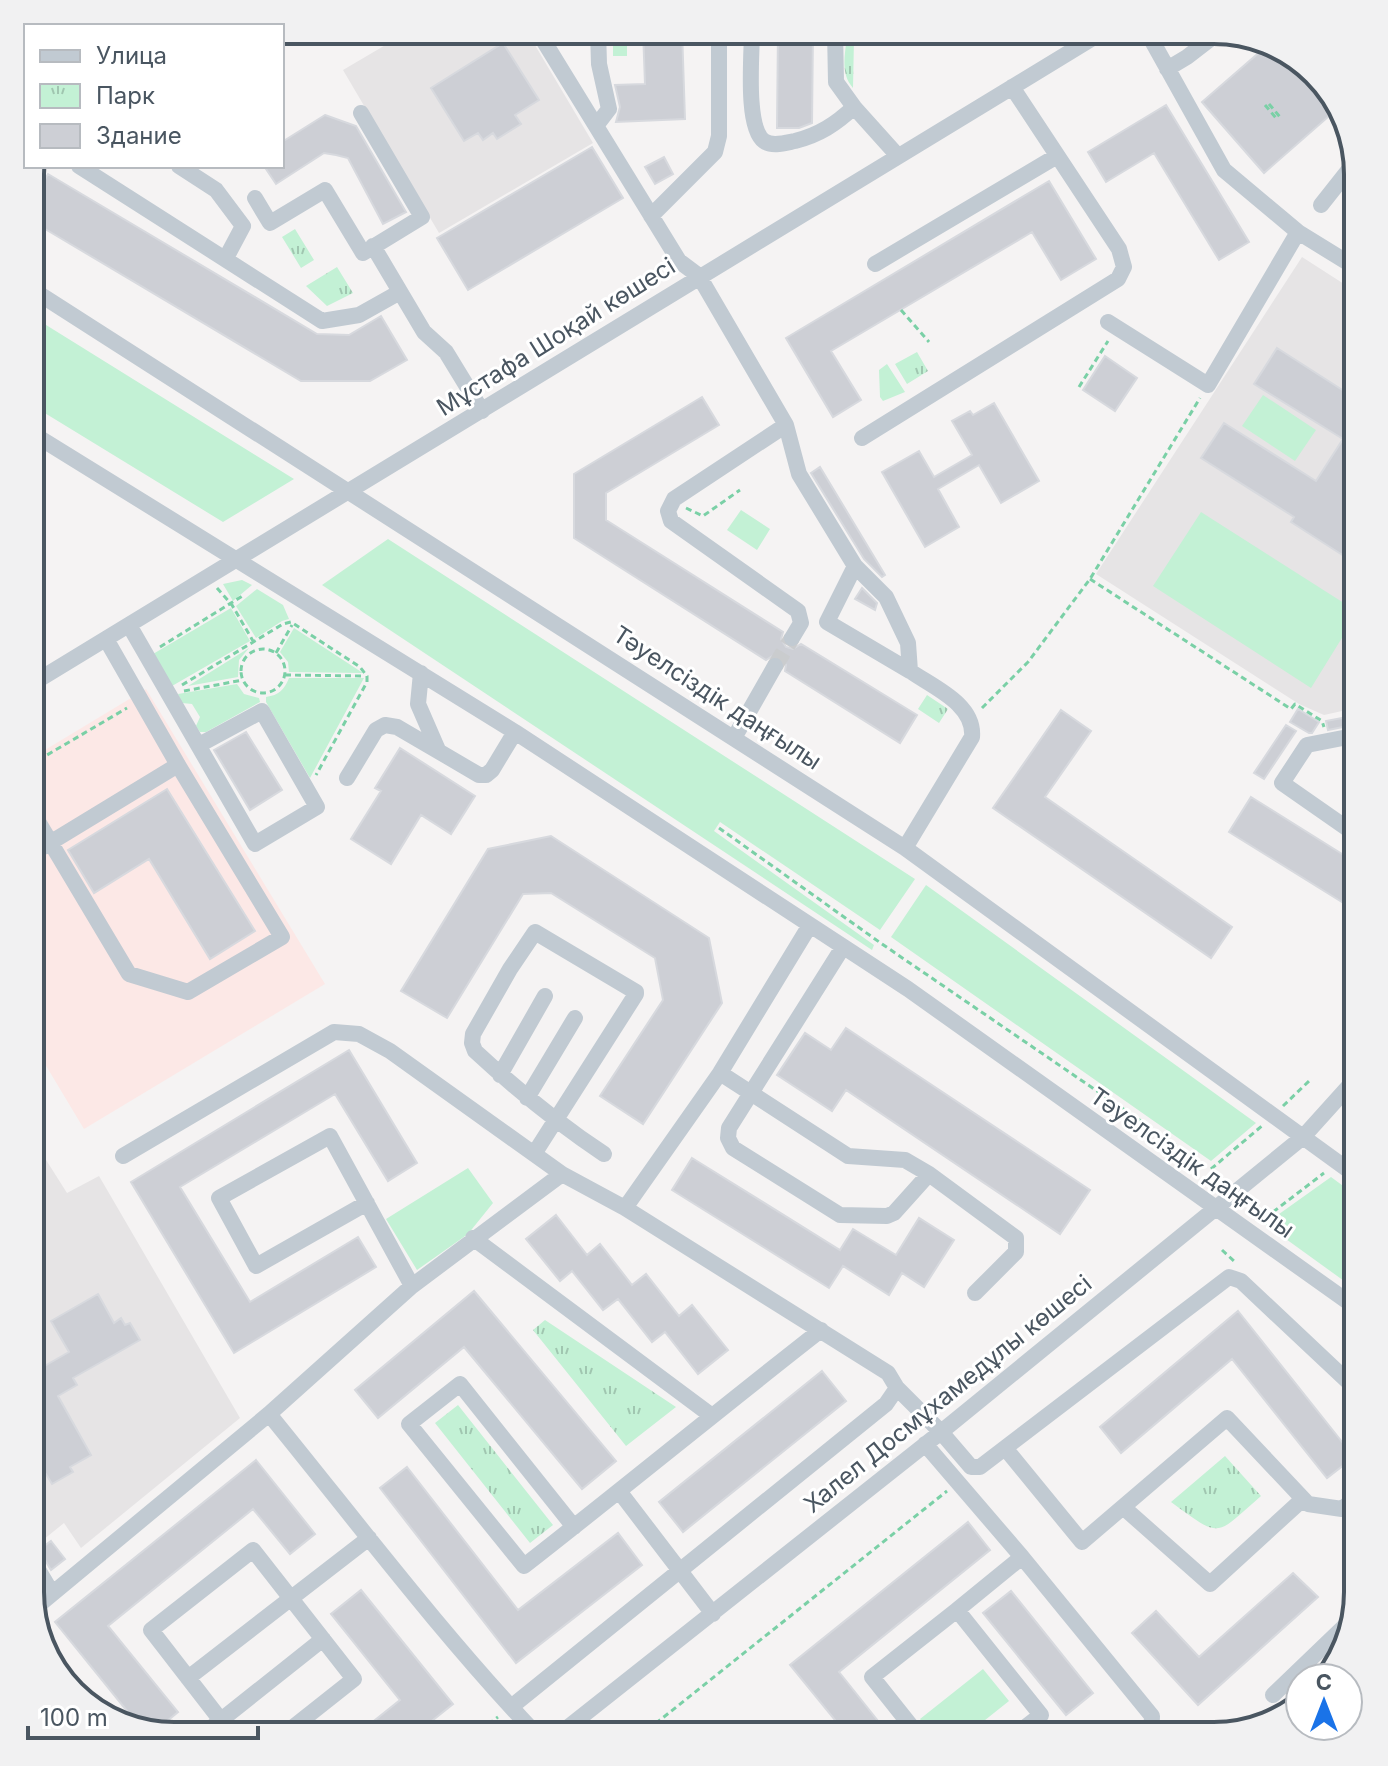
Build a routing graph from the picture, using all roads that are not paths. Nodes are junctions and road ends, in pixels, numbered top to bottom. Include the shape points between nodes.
1 (546, 44) edge
2 (598, 44) edge
3 (719, 44) edge
4 (752, 44) edge
5 (835, 44) edge
6 (1083, 44) edge
7 (1154, 44) edge
8 (1204, 44) edge
9 (1167, 69) junction
10 (1012, 87) junction
11 (854, 107) junction
12 (361, 113) dead end
13 (596, 126) junction
14 (898, 156) junction
15 (1057, 156) junction
16 (82, 168) edge
17 (182, 168) edge
18 (1344, 176) edge
19 (255, 198) dead end
20 (1321, 205) dead end
21 (651, 216) junction
22 (1298, 232) junction
23 (373, 246) junction
24 (226, 258) junction
25 (1344, 260) edge
26 (875, 264) dead end
27 (699, 276) junction
28 (400, 292) junction
29 (44, 297) edge
30 (1112, 325) road end
31 (482, 411) junction
32 (786, 425) junction
33 (862, 438) dead end
34 (44, 441) edge
35 (350, 491) junction
36 (239, 559) junction
37 (855, 566) junction
38 (129, 625) junction
39 (792, 638) tunnel mouth
40 (106, 639) junction
41 (775, 666) tunnel mouth
42 (910, 671) junction
43 (421, 673) junction
44 (44, 677) edge
45 (515, 732) junction
46 (734, 738) junction
47 (1344, 738) edge
48 (199, 745) junction
49 (438, 750) junction
50 (178, 765) junction
51 (347, 778) dead end
52 (1344, 826) edge
53 (44, 834) edge
54 (49, 843) junction
55 (44, 846) edge
56 (905, 848) junction
57 (810, 925) junction
58 (843, 947) junction
59 (545, 996) dead end
60 (575, 1018) dead end
61 (720, 1073) junction
62 (500, 1075) junction
63 (1344, 1092) edge
64 (751, 1093) junction
65 (527, 1098) junction
66 (554, 1121) junction
67 (1303, 1137) junction
68 (534, 1154) junction
69 (604, 1154) dead end
70 (123, 1156) dead end
71 (1344, 1166) edge
72 (562, 1174) junction
73 (929, 1174) junction
74 (367, 1203) junction
75 (625, 1208) junction
76 (1214, 1209) junction
77 (473, 1238) junction
78 (412, 1286) junction
79 (975, 1293) dead end
80 (1344, 1299) edge
81 (821, 1330) junction
82 (1344, 1378) edge
83 (897, 1388) junction
84 (269, 1414) junction
85 (712, 1416) junction
86 (941, 1432) junction
87 (925, 1444) junction
88 (1005, 1448) junction
89 (975, 1468) junction
90 (958, 1482) junction
91 (619, 1491) junction
92 (1303, 1499) junction
93 (1123, 1507) junction
94 (1344, 1507) edge
95 (574, 1527) junction
96 (369, 1538) junction
97 (1022, 1557) junction
98 (679, 1571) junction
99 (44, 1580) edge
100 (52, 1593) junction
101 (290, 1597) junction
102 (45, 1600) edge
103 (957, 1610) junction
104 (713, 1614) junction
105 (1337, 1633) edge
106 (323, 1639) junction
107 (188, 1678) junction
108 (1273, 1695) dead end
109 (511, 1707) junction
110 (220, 1720) junction
111 (218, 1722) edge
112 (300, 1722) edge
113 (525, 1722) edge
114 (575, 1722) edge
115 (908, 1722) edge
116 (1032, 1722) edge
117 (1152, 1722) edge

1 - 13 street
2 - 13 street via 609,109
3 - 21 street via 715,152
4 - 11 street via 752,103 762,140 770,144 809,138 834,126
5 - 11 street via 836,82
6 - 10 street, Мұстафа Шоқай көшесі
7 - 9 street
8 - 9 street
9 - 22 street via 1224,170
10 - 14 street, Мұстафа Шоқай көшесі
10 - 15 street
11 - 14 street
12 - 23 street via 422,217
13 - 21 street
14 - 27 street, Мұстафа Шоқай көшесі
15 - 26 street
15 - 33 street via 1119,249 1124,267 1118,279
16 - 24 street
17 - 24 street via 216,190 243,226
18 - 20 street
19 - 23 street via 270,223 325,190 363,253
21 - 27 street via 679,261
22 - 25 street
22 - 30 street via 1208,385
23 - 28 street
24 - 28 street via 322,321 359,315
27 - 31 street, Мұстафа Шоқай көшесі
27 - 32 street
28 - 31 street
29 - 35 street, Тәуелсіздік даңғылы
31 - 35 street, Мұстафа Шоқай көшесі
32 - 37 street via 799,474
32 - 39 street via 674,499 668,511 671,521 798,611 801,623
34 - 36 street, Тәуелсіздік даңғылы
35 - 36 street, Мұстафа Шоқай көшесі
35 - 46 street, Тәуелсіздік даңғылы
36 - 38 street, Мұстафа Шоқай көшесі
36 - 43 street, Тәуелсіздік даңғылы
37 - 42 street via 886,597 908,643
37 - 42 street via 827,622
38 - 40 street, Мұстафа Шоқай көшесі
38 - 48 street
40 - 44 street, Мұстафа Шоқай көшесі
40 - 50 street
41 - 46 street
42 - 56 street via 966,710 973,726 972,737
43 - 45 street, Тәуелсіздік даңғылы
43 - 49 street via 418,704
45 - 49 street via 486,775
45 - 57 street, Тәуелсіздік даңғылы
46 - 56 street, Тәуелсіздік даңғылы
47 - 52 street via 1307,745 1282,783
48 - 48 street via 255,844 317,807 262,711
49 - 51 street via 385,725 376,730
50 - 54 street
50 - 54 street via 282,937 188,992 129,974
53 - 54 street
54 - 55 street
56 - 67 street, Тәуелсіздік даңғылы
57 - 58 street, Тәуелсіздік даңғылы
57 - 61 street
58 - 64 street
58 - 76 street, Тәуелсіздік даңғылы
59 - 62 street
60 - 65 street
61 - 64 street
61 - 75 street
62 - 65 street
62 - 66 street via 475,1051 473,1034 535,932 635,989
63 - 67 street, Халел Досмұхамедұлы көшесі
64 - 73 street via 848,1156 905,1160
64 - 73 street via 729,1128 733,1148 840,1215 894,1213
65 - 66 street
66 - 68 street
66 - 69 street
67 - 71 street, Тәуелсіздік даңғылы
67 - 76 street, Халел Досмұхамедұлы көшесі
68 - 70 street via 390,1051 359,1034 334,1032
68 - 72 street
72 - 75 street
72 - 77 street
73 - 79 street via 1016,1238 1016,1252
74 - 74 street via 330,1136 219,1198 256,1266
74 - 78 street
75 - 81 street
76 - 80 street, Тәуелсіздік даңғылы
76 - 86 street, Халел Досмұхамедұлы көшесі
77 - 78 street
77 - 85 street
78 - 84 street
81 - 83 street via 888,1373
81 - 85 street
82 - 88 street via 1241,1281 1229,1277
83 - 86 street
83 - 98 street via 886,1404
84 - 96 street
84 - 100 street
85 - 91 street
86 - 87 street, Халел Досмұхамедұлы көшесі
86 - 89 street
87 - 90 street
87 - 104 street, Халел Досмұхамедұлы көшесі
88 - 89 street
88 - 93 street via 1082,1542
89 - 90 street
90 - 97 street
91 - 95 street
91 - 98 street
92 - 93 street via 1210,1584
92 - 93 street via 1227,1418
92 - 94 street
95 - 95 street via 460,1384 409,1424 524,1566
96 - 101 street
96 - 109 street
97 - 103 street
97 - 117 street
98 - 104 street
98 - 109 street
99 - 100 street
100 - 102 street
101 - 106 street
101 - 107 street
101 - 107 street via 253,1550 151,1630
103 - 115 street via 872,1677
103 - 116 street via 1041,1715
104 - 114 street, Халел Досмұхамедұлы көшесі
105 - 108 street
106 - 110 street
106 - 112 street via 354,1679
107 - 110 street
109 - 113 street
110 - 111 street

